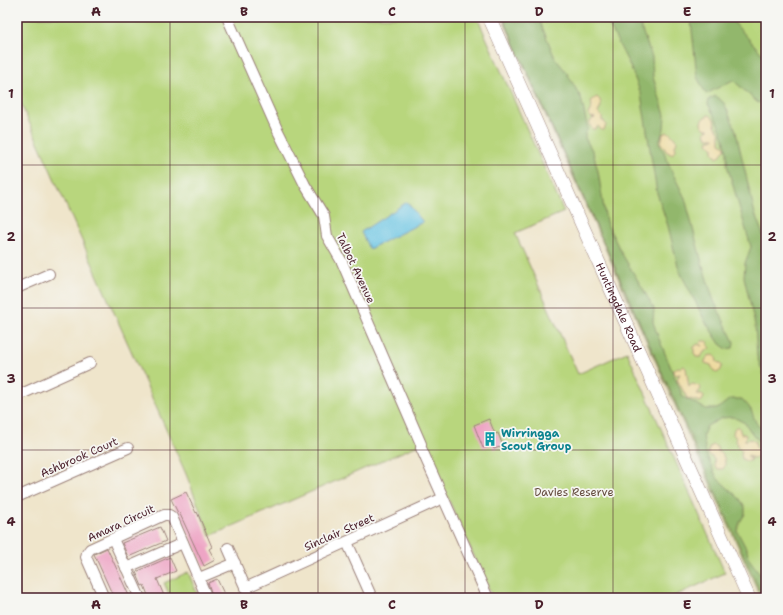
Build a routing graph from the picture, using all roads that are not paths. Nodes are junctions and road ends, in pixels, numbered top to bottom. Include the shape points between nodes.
1 (227, 17) edge
2 (489, 17) edge
3 (49, 274) dead end
4 (17, 288) edge
5 (90, 363) dead end
6 (17, 396) edge
7 (128, 448) dead end
8 (17, 498) edge
9 (443, 498) junction
10 (113, 539) junction
11 (347, 542) junction
12 (184, 543) junction
13 (228, 548) dead end
14 (235, 563) junction
15 (126, 568) junction
16 (199, 578) junction
17 (246, 588) junction
18 (104, 598) edge
19 (140, 598) edge
20 (207, 598) edge
21 (250, 598) edge
22 (372, 598) edge
23 (488, 598) edge
24 (749, 598) edge

1 - 9 street, Talbot Avenue via 277,129 324,216 327,236 342,262
2 - 24 main road, Huntingdale Road
3 - 4 street
5 - 6 street
7 - 8 street, Ashbrook Court
9 - 11 street, Sinclair Street
9 - 23 street, Talbot Avenue
10 - 12 street, Amara Circuit via 164,515 172,518
10 - 15 street
10 - 18 street, Amara Circuit via 90,549 86,558
11 - 17 street, Sinclair Street
11 - 22 street
12 - 15 street
12 - 16 street, Amara Circuit
13 - 14 street
14 - 16 street
14 - 17 street
15 - 19 street
16 - 20 street, Amara Circuit
17 - 21 street

